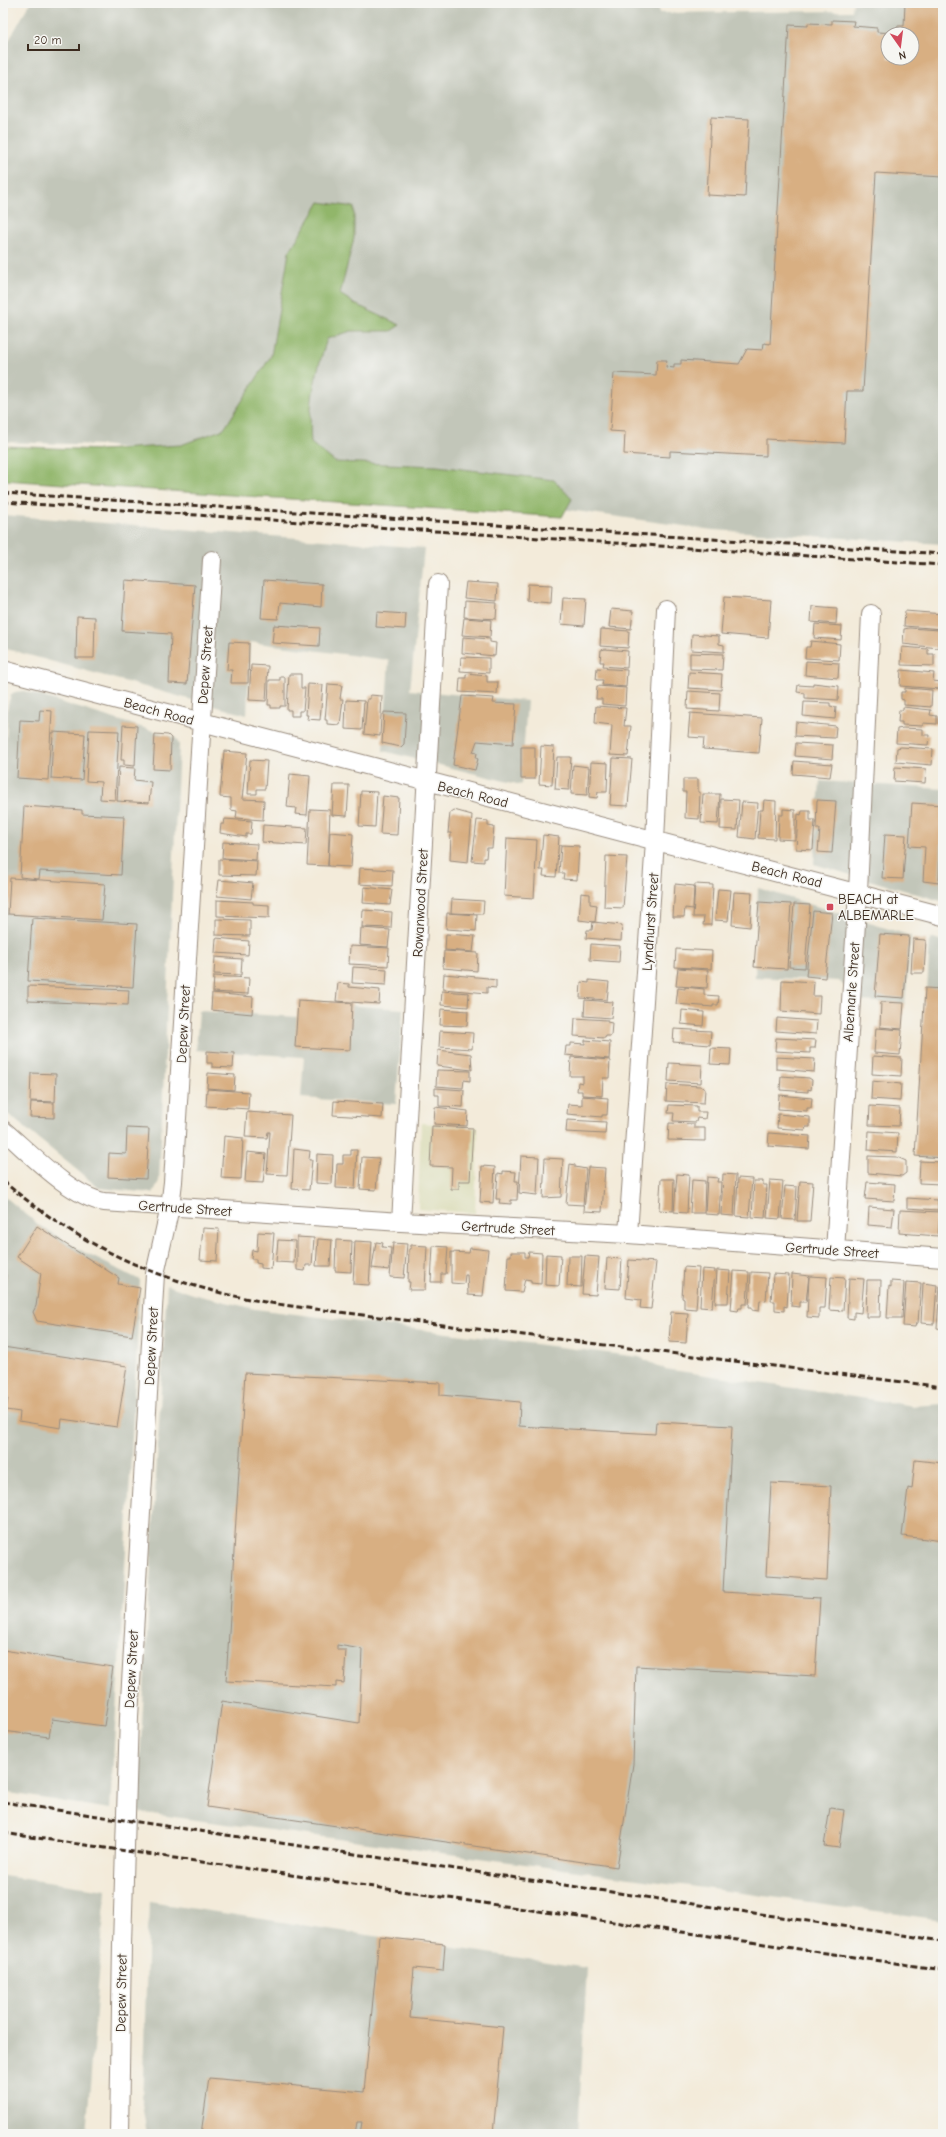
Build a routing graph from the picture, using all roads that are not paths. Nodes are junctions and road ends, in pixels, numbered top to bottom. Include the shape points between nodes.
1 (212, 560) dead end
2 (438, 584) dead end
3 (666, 609) dead end
4 (871, 614) dead end
5 (3, 670) edge
6 (200, 722) junction
7 (428, 782) junction
8 (655, 841) junction
9 (858, 892) junction
10 (943, 916) edge
11 (3, 1130) edge
12 (170, 1207) junction
13 (401, 1222) junction
14 (628, 1234) junction
15 (835, 1251) junction
16 (943, 1258) edge
17 (119, 2134) edge

1 - 6 street, Depew Street
2 - 7 street, Rowanwood Street
3 - 8 street, Lyndhurst Street
4 - 9 street, Albemarle Street
5 - 6 street, Beach Road
6 - 7 street, Beach Road
6 - 12 street, Depew Street
7 - 8 street, Beach Road
7 - 13 street, Rowanwood Street
8 - 9 street, Beach Road
8 - 14 street, Lyndhurst Street
9 - 10 street, Beach Road
9 - 15 street, Albemarle Street
11 - 12 street, Gertrude Street via 76,1192 90,1199
12 - 13 street, Gertrude Street
12 - 17 street, Depew Street via 155,1274 129,1710
13 - 14 street, Gertrude Street
14 - 15 street, Gertrude Street
15 - 16 street, Gertrude Street

